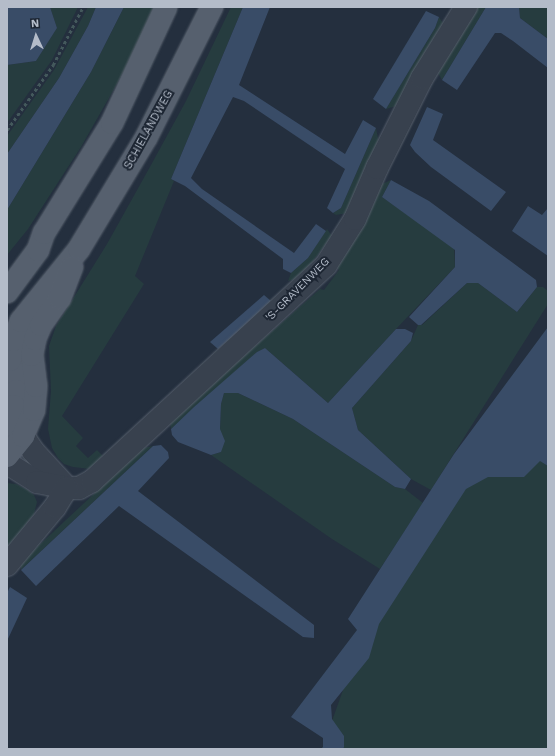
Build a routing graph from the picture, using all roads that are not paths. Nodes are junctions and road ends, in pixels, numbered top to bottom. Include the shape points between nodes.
1 (166, 7) edge
2 (212, 7) edge
3 (466, 7) edge
4 (44, 233) junction
5 (79, 249) junction
6 (7, 268) edge
7 (7, 292) edge
8 (9, 357) edge
9 (15, 422) edge
10 (7, 456) edge
11 (7, 463) edge
12 (67, 488) junction
13 (7, 566) edge

1 - 4 main road via 112,123
2 - 5 main road, SCHIELANDWEG via 146,138
3 - 12 street, 'S-GRAVENWEG via 422,78 377,168 355,219 326,265 92,481 79,488
4 - 6 main road via 25,246
4 - 7 main road via 38,250
5 - 8 main road, SCHIELANDWEG via 21,321
5 - 9 main road, SCHIELANDWEG via 60,298 41,325 35,339 32,355 36,394 34,410
8 - 9 main road via 16,385
9 - 10 main road, SCHIELANDWEG
9 - 12 street via 33,451
11 - 12 street, 'S-GRAVENWEG via 37,482
12 - 13 street via 55,508

